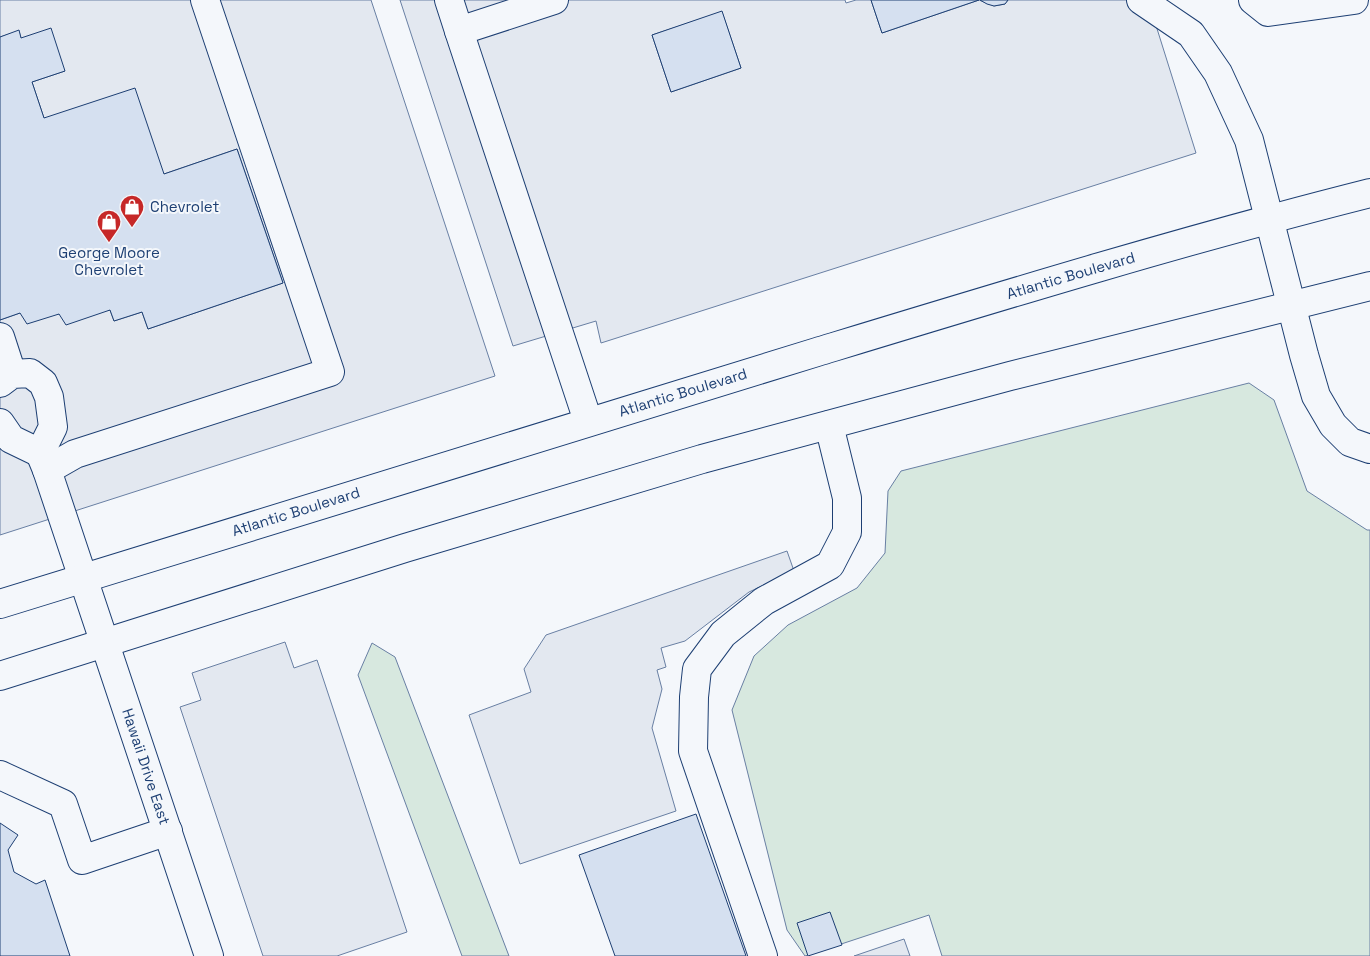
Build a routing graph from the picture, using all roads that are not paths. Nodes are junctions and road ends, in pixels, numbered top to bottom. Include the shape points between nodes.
1 (205, 0) edge
2 (449, 0) edge
3 (554, 0) edge
4 (1141, 0) edge
5 (1253, 0) edge
6 (1354, 0) edge
7 (1304, 3) edge
8 (459, 32) junction
9 (1370, 193) edge
10 (1269, 218) junction
11 (1370, 286) edge
12 (1292, 306) junction
13 (0, 337) edge
14 (6, 379) edge
15 (588, 421) junction
16 (0, 423) edge
17 (829, 425) junction
18 (1370, 448) edge
19 (43, 461) junction
20 (83, 578) junction
21 (0, 604) edge
22 (105, 643) junction
23 (0, 676) edge
24 (0, 775) edge
25 (168, 831) junction
26 (209, 956) edge
27 (763, 956) edge

1 - 19 main road via 330,372 75,454
2 - 8 main road
3 - 8 main road
4 - 10 main road via 1191,34 1218,73 1249,140
5 - 7 main road via 1268,12
6 - 7 main road
8 - 15 main road
9 - 10 main road, Atlantic Boulevard
10 - 12 main road
10 - 15 main road, Atlantic Boulevard
11 - 12 main road
12 - 17 main road
12 - 18 main road via 1316,396 1333,424 1350,442
13 - 14 main road
14 - 19 main road via 30,373 42,383 49,397 53,427
15 - 20 main road, Atlantic Boulevard
16 - 19 main road via 11,439
17 - 22 main road via 541,507
17 - 27 main road via 847,498 847,532 839,549 830,565 764,601 723,634 697,669 693,751
19 - 20 main road, Hawaii Drive East
20 - 21 main road, Atlantic Boulevard
20 - 22 main road, Hawaii Drive East
22 - 23 main road
22 - 25 main road, Hawaii Drive East
24 - 25 main road via 63,804 82,860
25 - 26 main road, Hawaii Drive East

